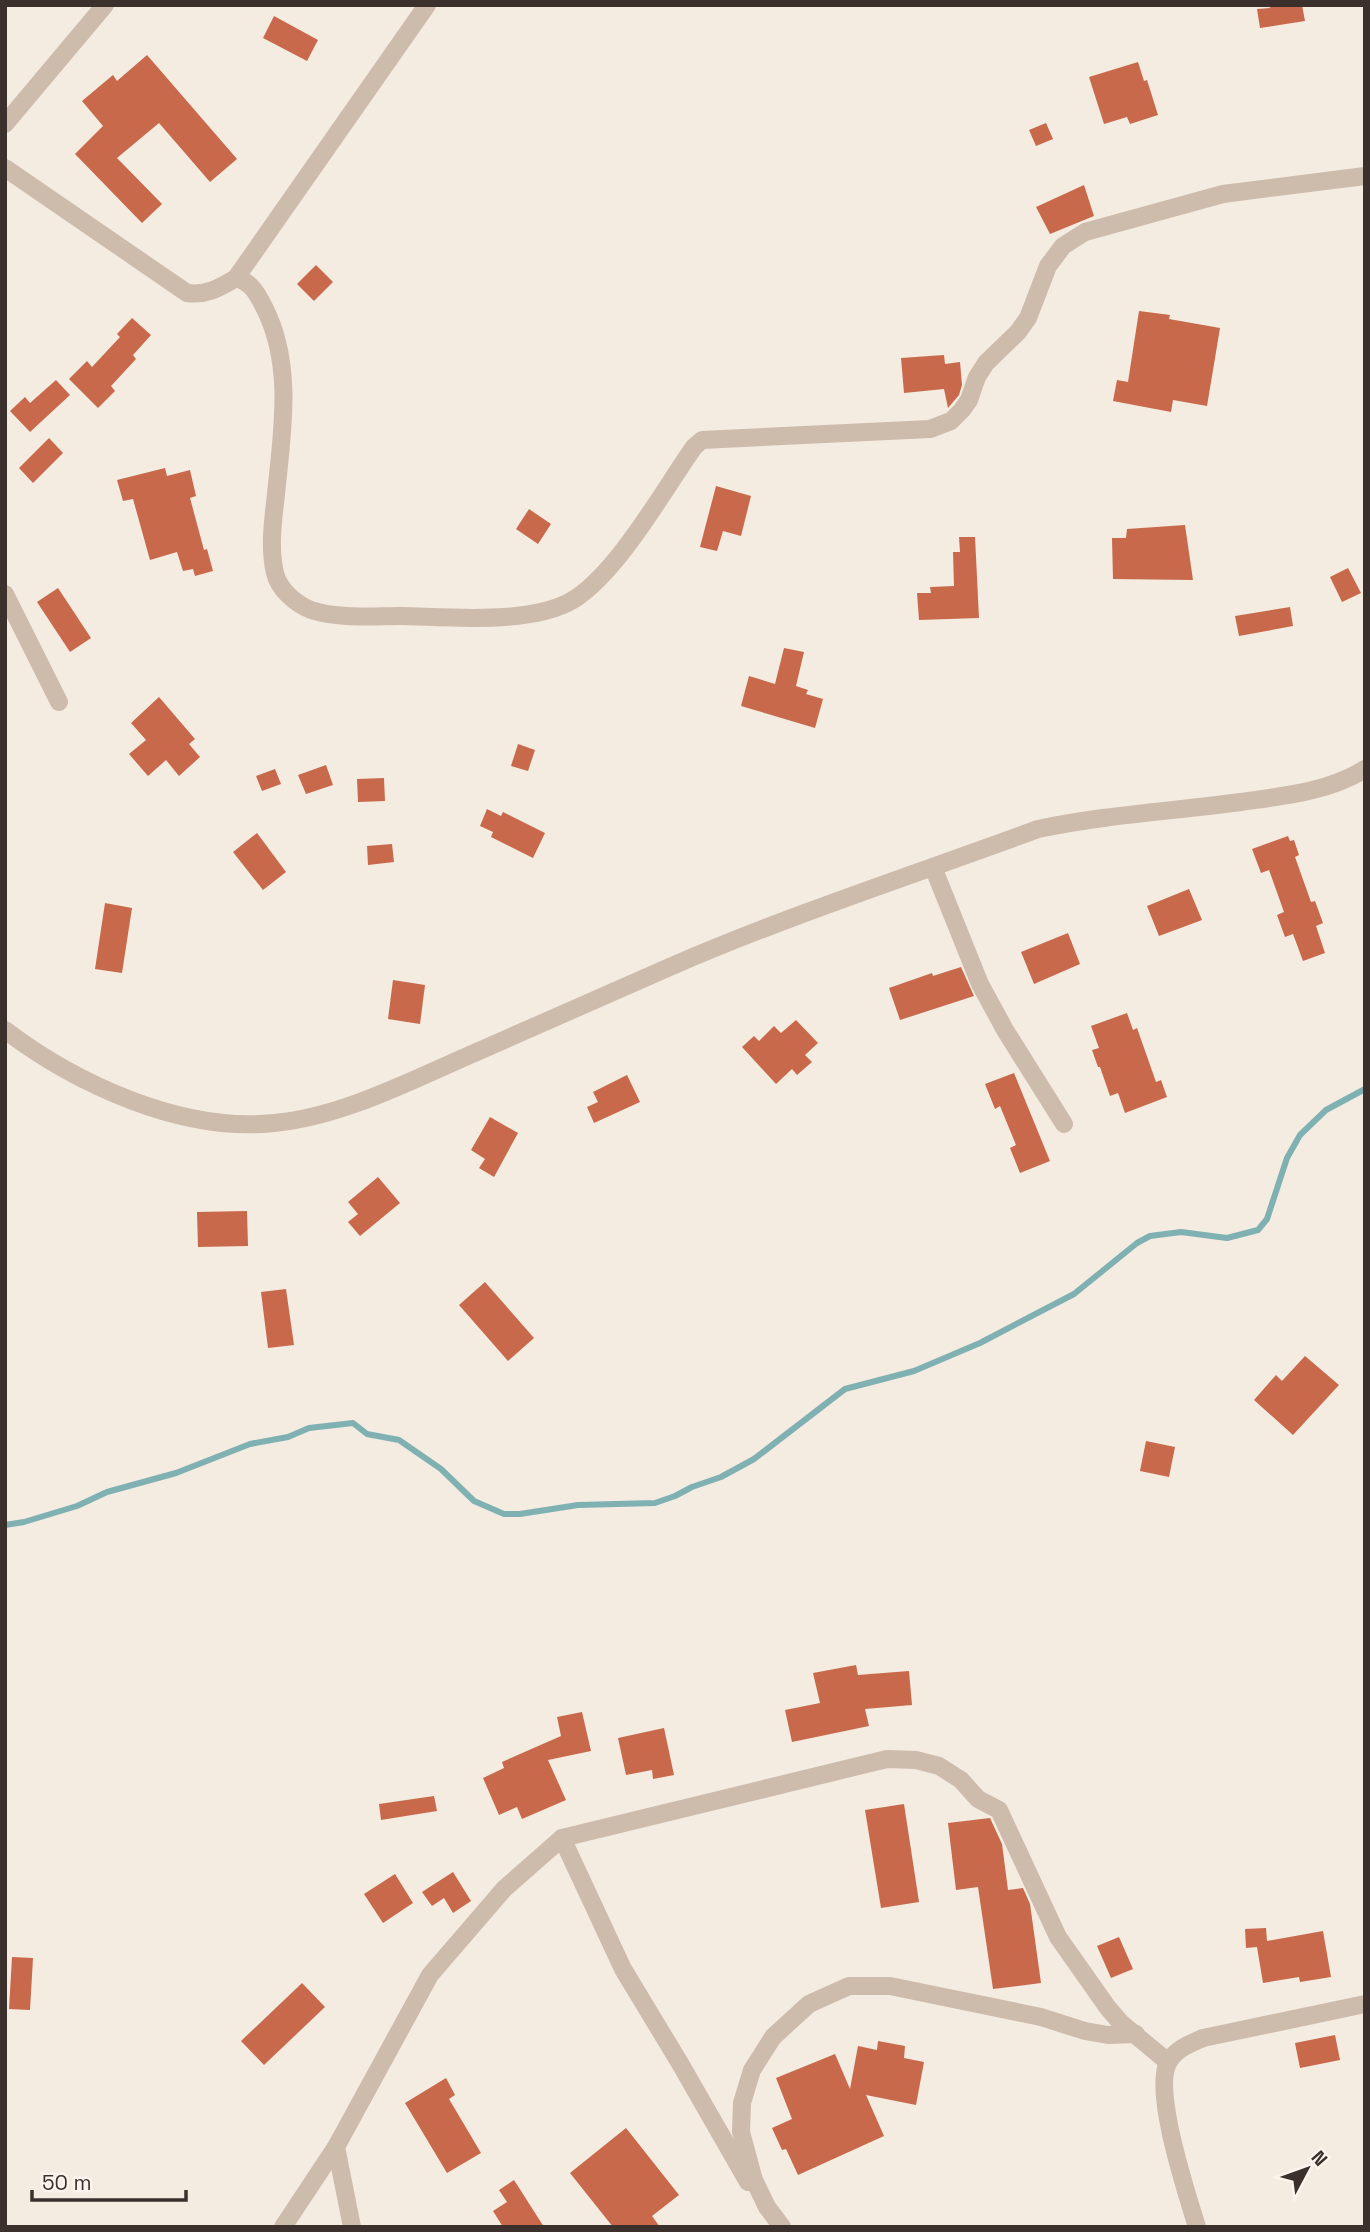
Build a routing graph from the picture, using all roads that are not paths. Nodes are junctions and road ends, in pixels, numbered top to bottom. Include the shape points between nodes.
1 (105, 5) edge
2 (427, 5) edge
3 (5, 124) edge
4 (5, 168) edge
5 (1365, 176) edge
6 (236, 278) junction
7 (5, 594) edge
8 (59, 702) dead end
9 (1365, 769) edge
10 (933, 867) junction
11 (5, 1030) edge
12 (1064, 1124) dead end
13 (562, 1838) junction
14 (1365, 2004) edge
15 (1136, 2034) junction
16 (1168, 2062) junction
17 (336, 2147) junction
18 (283, 2227) edge
19 (352, 2227) edge
20 (774, 2227) edge
21 (782, 2227) edge
22 (1197, 2227) edge

1 - 3 street
2 - 6 street
4 - 6 street via 187,293 201,295
5 - 6 street via 1223,194 1085,232 1063,246 1048,266 1028,318 986,363 969,400 951,421 930,429 702,440 604,575 572,600 499,618 341,615 311,609 289,597 276,576 271,541 285,390 278,347 255,290
7 - 8 street
9 - 10 street via 1305,793 1038,829
10 - 11 street via 739,937 341,1108 273,1123 217,1122 166,1112 93,1085 35,1053
10 - 12 street via 980,985
13 - 15 street via 887,1759 939,1766 999,1810 1058,1937 1108,2008
13 - 17 street via 504,1889 430,1975
13 - 20 street via 623,1969
14 - 16 street via 1203,2038 1181,2048
15 - 16 street
15 - 21 street via 1085,2031 1041,2017 890,1986 849,1986 809,2004 773,2037 752,2070 742,2103 741,2132 754,2180
16 - 22 street via 1164,2082 1173,2147
17 - 18 street
17 - 19 street

